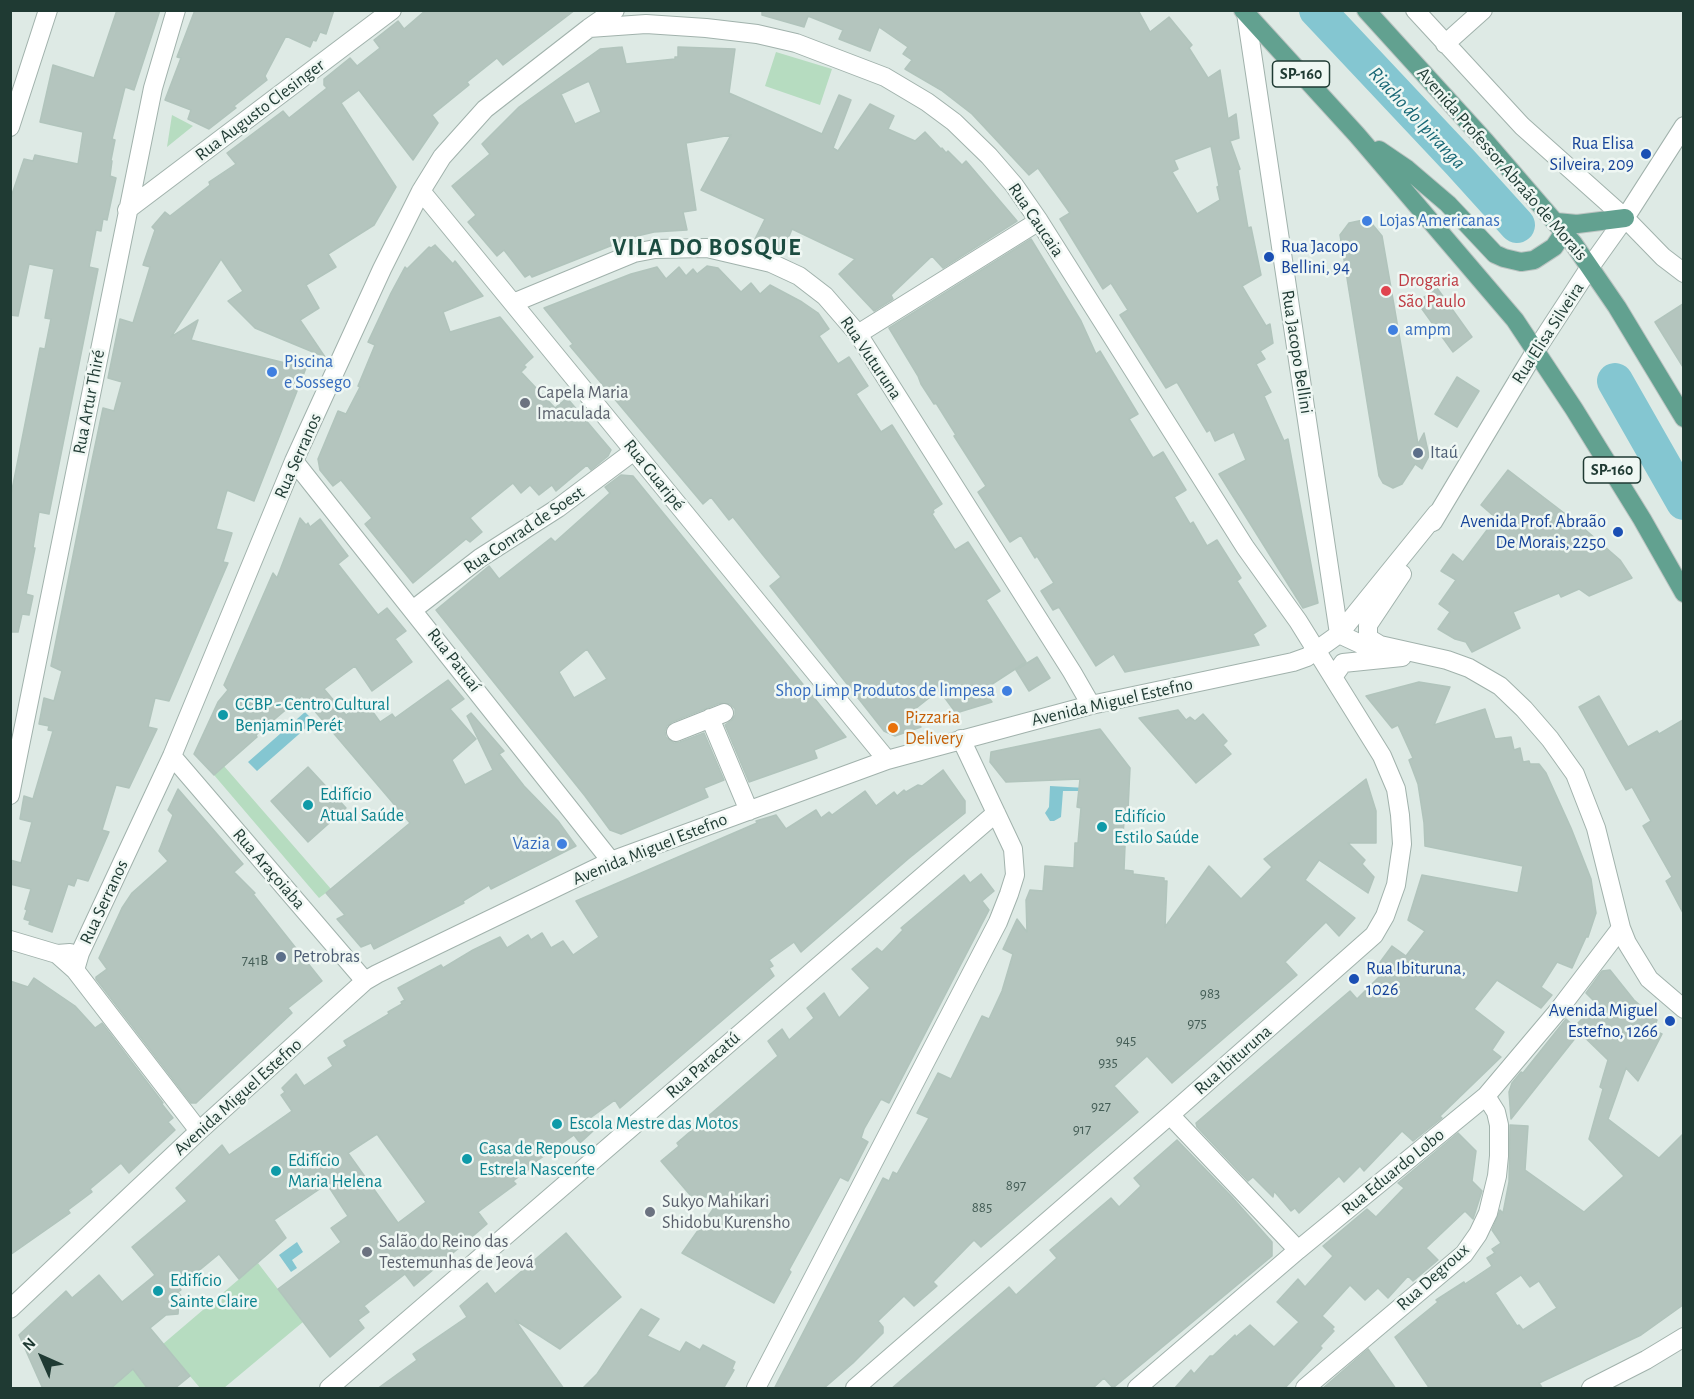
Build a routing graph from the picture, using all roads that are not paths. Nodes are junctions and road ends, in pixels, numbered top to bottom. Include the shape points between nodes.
1 (48, 10) edge
2 (176, 10) edge
3 (392, 10) edge
4 (615, 10) edge
5 (1366, 10) edge
6 (1415, 10) edge
7 (1483, 10) edge
8 (1244, 12) edge
9 (589, 27) junction
10 (1445, 44) junction
11 (1683, 126) edge
12 (10, 127) edge
13 (1357, 135) junction
14 (421, 190) junction
15 (127, 210) junction
16 (1625, 218) junction
17 (1039, 220) junction
18 (1560, 227) junction
19 (1590, 267) junction
20 (1683, 273) edge
21 (513, 303) junction
22 (858, 334) junction
23 (1536, 350) junction
24 (1683, 418) edge
25 (634, 451) junction
26 (294, 461) junction
27 (1437, 513) junction
28 (1683, 593) edge
29 (414, 609) junction
30 (1339, 634) junction
31 (1316, 651) junction
32 (1425, 656) junction
33 (1392, 657) junction
34 (1333, 677) junction
35 (1091, 705) junction
36 (676, 732) dead end
37 (960, 739) junction
38 (172, 756) junction
39 (887, 760) junction
40 (10, 795) edge
41 (749, 810) junction
42 (996, 813) junction
43 (611, 861) junction
44 (1621, 928) junction
45 (10, 940) edge
46 (77, 961) junction
47 (365, 981) junction
48 (1683, 1009) edge
49 (1486, 1096) junction
50 (1170, 1116) junction
51 (200, 1131) junction
52 (1298, 1250) junction
53 (10, 1309) edge
54 (1683, 1337) edge
55 (337, 1386) edge
56 (756, 1389) edge
57 (855, 1389) edge
58 (1137, 1389) edge
59 (1305, 1389) edge
60 (1591, 1389) edge

1 - 12 street
2 - 15 street, Rua Artur Thiré via 153,88
3 - 15 street, Rua Augusto Clesinger
4 - 9 street, Rua Serranos
5 - 18 main road, Avenida Professor Abraão de Morais
6 - 10 street, Avenida Professor Abraão de Morais
7 - 10 street
8 - 13 main road, SP-160
8 - 30 street, Rua Jacopo Bellini
9 - 14 street, Rua Serranos via 485,109 442,157
9 - 17 street, Rua Caucaia via 646,24 757,34 795,43 885,77 954,122 989,156
10 - 16 street, Avenida Professor Abraão de Morais via 1522,126
11 - 16 street, Rua Elisa Silveira
13 - 18 main road via 1448,204 1495,254 1521,262 1534,260 1554,247
13 - 23 main road, SP-160 via 1492,291
14 - 21 street, Rua Guaripé
14 - 26 street, Rua Serranos
15 - 40 street, Rua Artur Thiré
16 - 18 main road
16 - 19 street, Rua Elisa Silveira
16 - 20 street, Avenida Professor Abraão de Morais
17 - 22 street
17 - 31 street, Rua Caucaia via 1245,548
18 - 19 main road, Avenida Professor Abraão de Morais
19 - 23 street, Rua Elisa Silveira
19 - 24 main road, Avenida Professor Abraão de Morais
21 - 22 street, Rua Vuturuna via 634,253 707,248 771,263 799,276 825,296
21 - 25 street, Rua Guaripé
22 - 35 street, Rua Vuturuna
23 - 27 street, Rua Elisa Silveira
23 - 28 main road, SP-160 via 1630,499
25 - 29 street, Rua Conrad de Soest
25 - 39 street, Rua Guaripé
26 - 29 street, Rua Patuaí
26 - 38 street, Rua Serranos
27 - 30 street, Rua Elisa Silveira
27 - 32 street, Rua Elisa Silveira via 1368,625 1368,634 1375,643
29 - 43 street, Rua Patuaí
30 - 31 street, Avenida Miguel Estefno
30 - 33 street
31 - 34 street, Rua Ibituruna
31 - 35 street, Avenida Miguel Estefno via 1293,662
32 - 33 street
32 - 44 street via 1469,668 1500,686 1569,765 1596,828
33 - 34 street via 1343,663
34 - 50 street, Rua Ibituruna via 1382,756 1396,789 1402,844 1389,906 1374,935
35 - 37 street, Avenida Miguel Estefno
36 - 41 street via 717,715
37 - 39 street, Avenida Miguel Estefno
37 - 42 street
38 - 46 street, Rua Serranos
38 - 47 street, Rua Araçoiaba
39 - 41 street, Avenida Miguel Estefno
41 - 43 street, Avenida Miguel Estefno
42 - 55 street, Rua Paracatú
42 - 56 street via 1013,849 1015,875 998,922
43 - 47 street, Avenida Miguel Estefno
44 - 48 street via 1649,979
44 - 49 street, Rua Eduardo Lobo
45 - 46 street
46 - 51 street
47 - 51 street, Avenida Miguel Estefno
49 - 52 street, Rua Eduardo Lobo
49 - 59 street, Rua Degroux via 1499,1125 1498,1166 1488,1213 1478,1234 1464,1254
50 - 52 street
50 - 57 street, Rua Ibituruna
51 - 53 street, Avenida Miguel Estefno
52 - 58 street, Rua Eduardo Lobo
54 - 60 street

